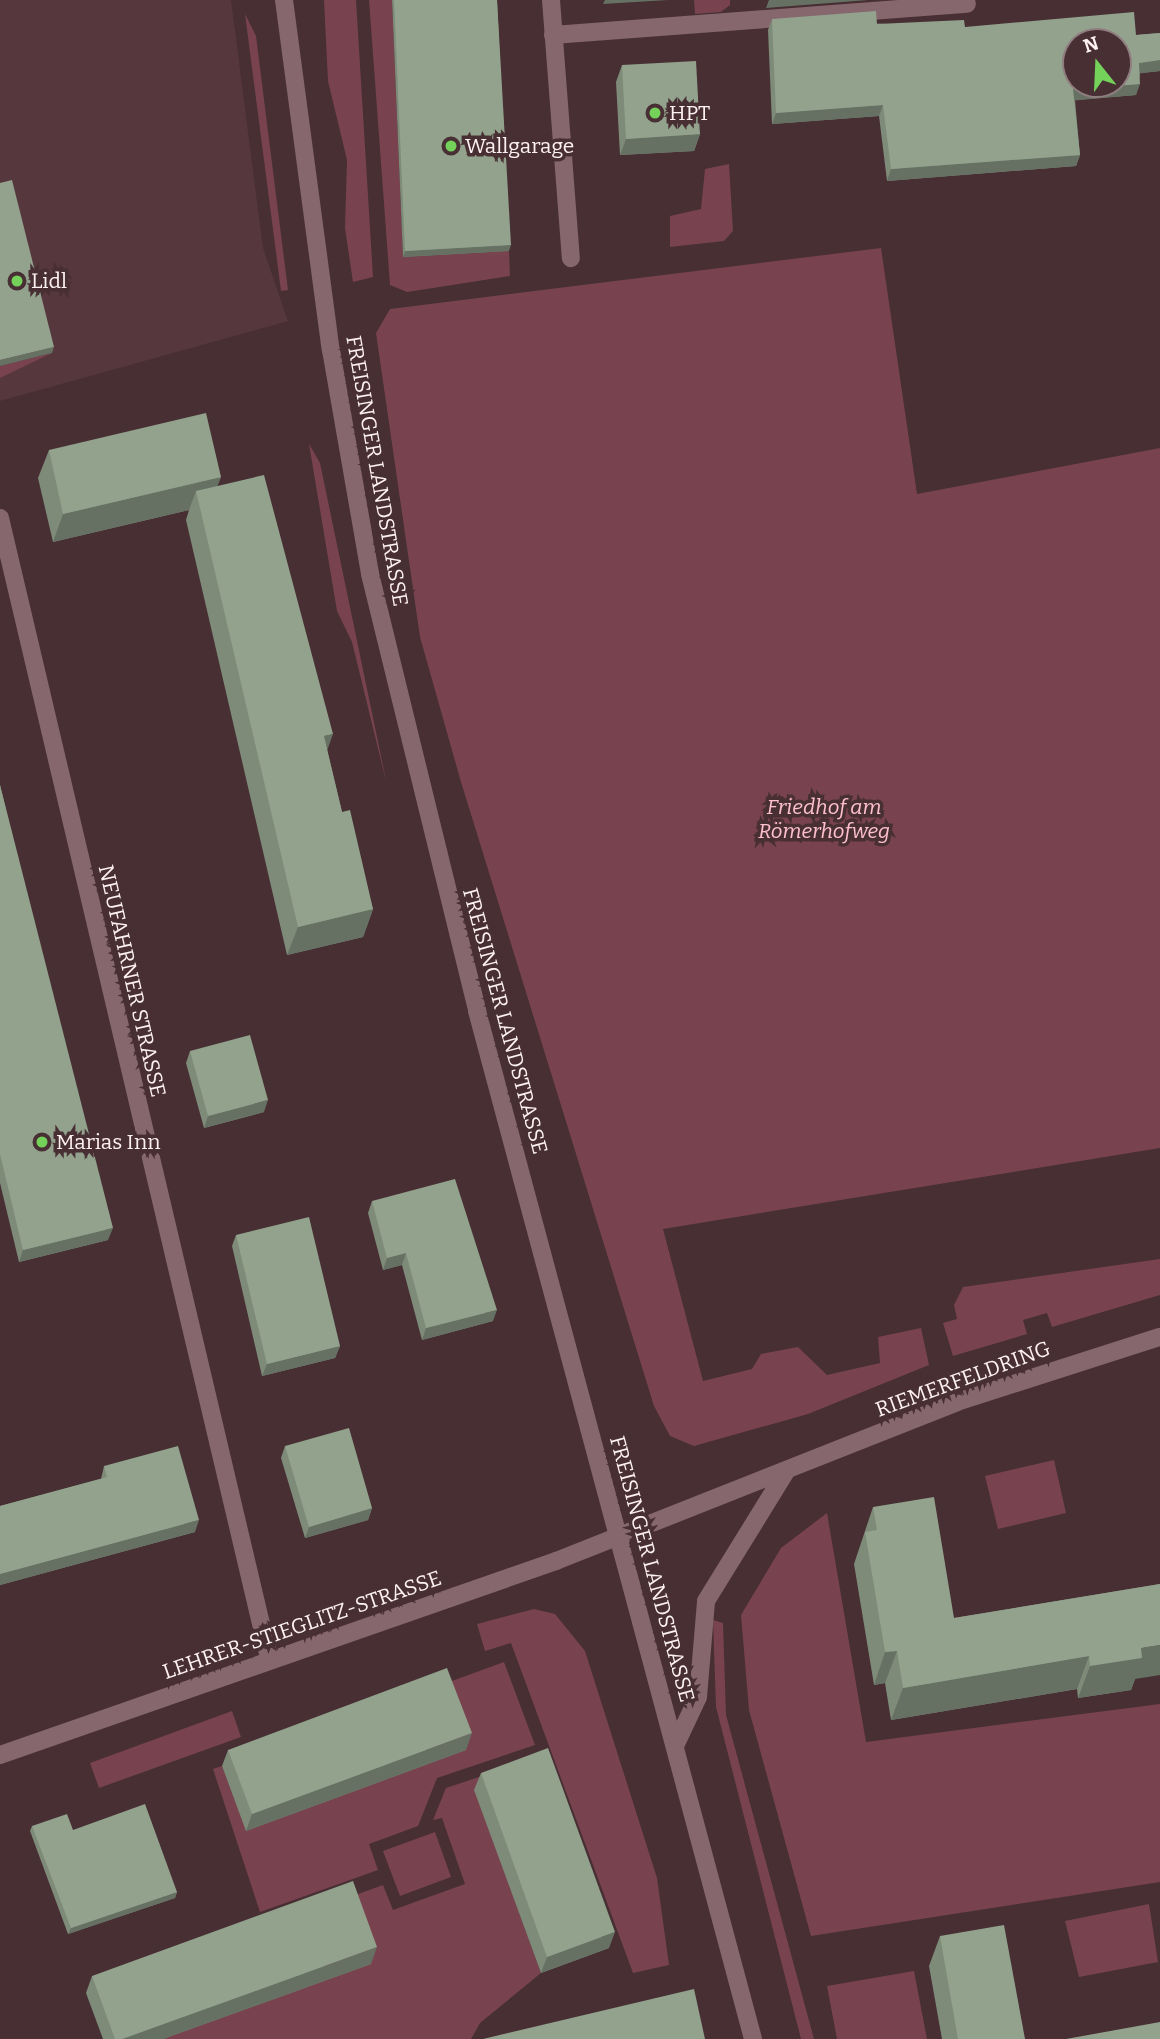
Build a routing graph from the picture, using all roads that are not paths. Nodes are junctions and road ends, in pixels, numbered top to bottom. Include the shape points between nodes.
1 (284, 0) edge
2 (551, 0) edge
3 (967, 4) dead end
4 (553, 34) junction
5 (571, 258) dead end
6 (0, 518) edge
7 (1160, 1337) edge
8 (785, 1473) junction
9 (619, 1536) junction
10 (269, 1658) junction
11 (676, 1746) junction
12 (0, 1755) edge
13 (753, 2039) edge

1 - 9 street, FREISINGER LANDSTRASSE via 331,350 370,574 477,1011
2 - 4 street
3 - 4 street
4 - 5 street
6 - 10 street, NEUFAHRNER STRASSE
7 - 8 street, RIEMERFELDRING via 957,1402
8 - 9 street, RIEMERFELDRING
8 - 11 street via 706,1601 698,1697
9 - 10 street, LEHRER-STIEGLITZ-STRASSE
9 - 11 street, FREISINGER LANDSTRASSE
10 - 12 street, LEHRER-STIEGLITZ-STRASSE
11 - 13 street, FREISINGER LANDSTRASSE

